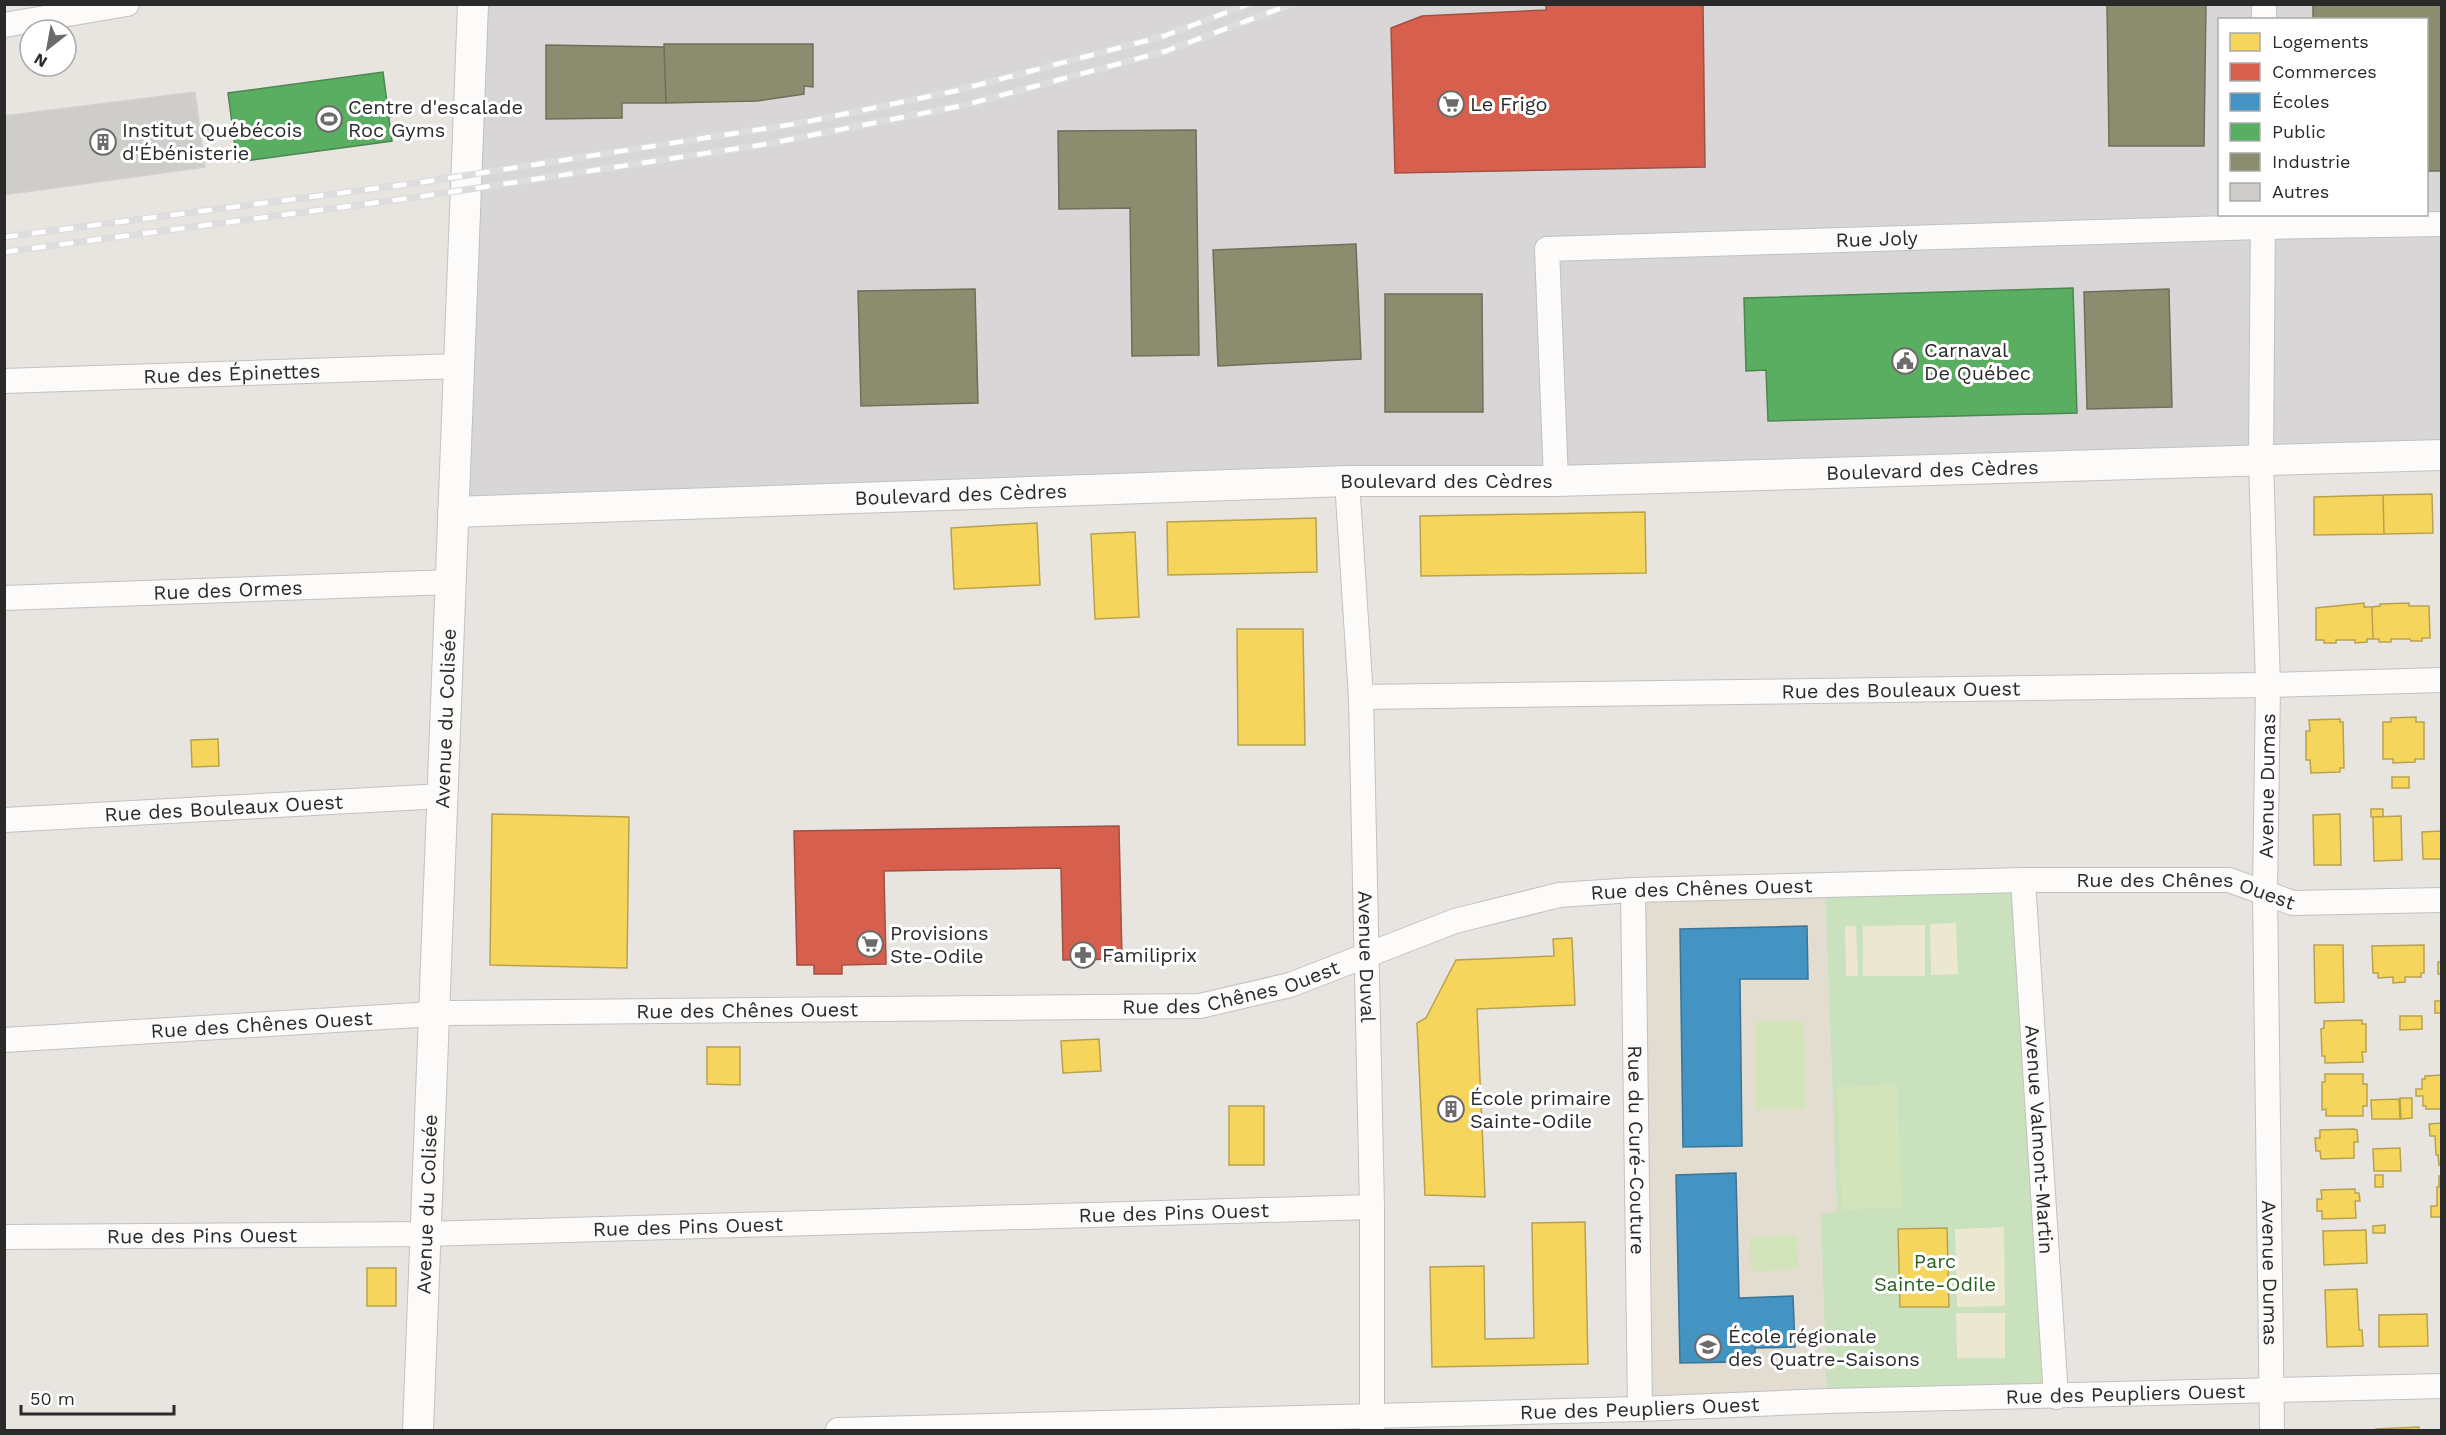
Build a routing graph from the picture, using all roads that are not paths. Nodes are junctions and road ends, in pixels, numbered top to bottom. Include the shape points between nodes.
1 (127, 4) edge
2 (473, 4) edge
3 (4, 25) edge
4 (2262, 221) edge
5 (2442, 225) edge
6 (459, 366) junction
7 (4, 381) edge
8 (2442, 455) edge
9 (2261, 460) junction
10 (1347, 481) junction
11 (1556, 481) junction
12 (453, 512) junction
13 (451, 582) junction
14 (4, 598) edge
15 (2442, 680) edge
16 (2268, 685) junction
17 (1361, 697) junction
18 (443, 796) junction
19 (4, 820) edge
20 (2024, 880) junction
21 (1634, 890) junction
22 (2265, 893) junction
23 (2442, 900) edge
24 (1367, 954) junction
25 (434, 1014) junction
26 (4, 1040) edge
27 (1372, 1207) junction
28 (426, 1234) junction
29 (4, 1237) edge
30 (2442, 1386) edge
31 (2270, 1391) junction
32 (2056, 1397) junction
33 (1640, 1409) junction
34 (1372, 1423) edge
35 (418, 1431) edge
36 (838, 1431) edge
37 (2272, 1431) edge

1 - 3 street
2 - 6 street, Avenue du Colisée
4 - 5 street, Rue Joly
4 - 9 street, Avenue Dumas
4 - 11 street, Rue Joly via 1547,249
6 - 7 street, Rue des Épinettes
6 - 12 street, Avenue du Colisée
8 - 9 street, Boulevard des Cèdres
9 - 11 street, Boulevard des Cèdres
9 - 16 street, Avenue Dumas
10 - 11 street, Boulevard des Cèdres
10 - 12 street, Boulevard des Cèdres
10 - 17 street, Avenue Duval
12 - 13 street, Avenue du Colisée
13 - 14 street, Rue des Ormes
13 - 18 street, Avenue du Colisée
15 - 16 street, Rue des Bouleaux Ouest
16 - 17 street, Rue des Bouleaux Ouest
16 - 22 street, Avenue Dumas
17 - 24 street, Avenue Duval
18 - 19 street, Rue des Bouleaux Ouest
18 - 25 street, Avenue du Colisée
20 - 21 street, Rue des Chênes Ouest
20 - 22 street, Rue des Chênes Ouest via 2229,880
20 - 32 street, Avenue Valmont-Martin
21 - 24 street, Rue des Chênes Ouest via 1559,895 1455,921
21 - 33 street, Rue du Curé-Couture
22 - 23 street, Rue des Chênes Ouest via 2294,903
22 - 31 street, Avenue Dumas
24 - 25 street, Rue des Chênes Ouest via 1290,985 1200,1006
24 - 27 street, Avenue Duval
25 - 26 street, Rue des Chênes Ouest
25 - 28 street, Avenue du Colisée
27 - 28 street, Rue des Pins Ouest
27 - 34 street, Avenue Duval
28 - 29 street, Rue des Pins Ouest
28 - 35 street, Avenue du Colisée
30 - 31 street, Rue des Peupliers Ouest
31 - 32 street, Rue des Peupliers Ouest
31 - 37 street, Avenue Dumas
32 - 33 street, Rue des Peupliers Ouest
33 - 34 street, Rue des Peupliers Ouest
34 - 36 street, Rue des Peupliers Ouest

